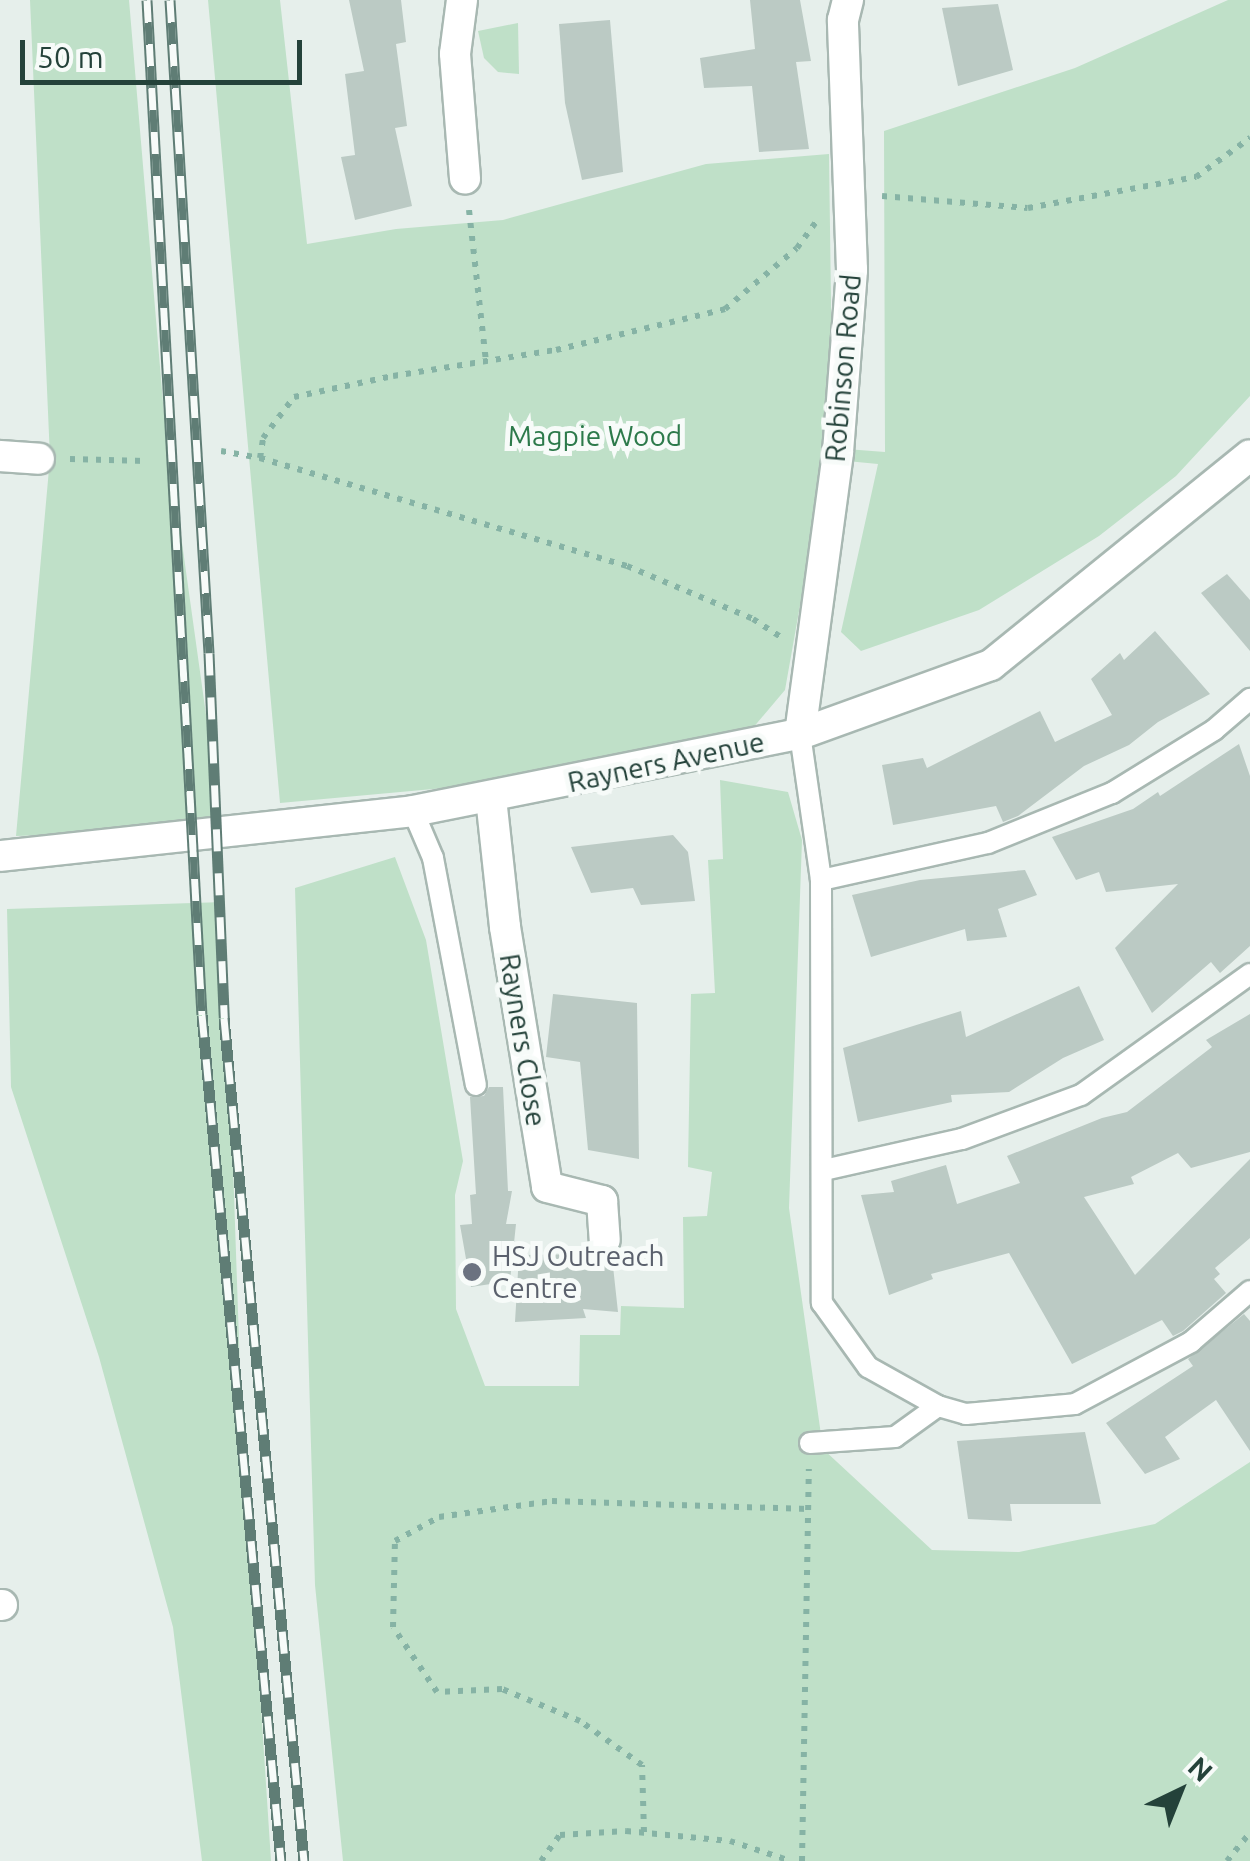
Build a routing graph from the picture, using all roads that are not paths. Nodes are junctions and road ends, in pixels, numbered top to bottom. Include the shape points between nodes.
1 (462, 0) edge
2 (848, 0) edge
3 (465, 179) road end
4 (0, 456) edge
5 (1250, 456) edge
6 (39, 458) road end
7 (1250, 699) edge
8 (800, 734) junction
9 (491, 798) junction
10 (413, 811) junction
11 (0, 856) edge
12 (822, 880) junction
13 (1250, 974) edge
14 (476, 1084) dead end
15 (824, 1170) junction
16 (605, 1240) dead end
17 (1250, 1291) edge
18 (938, 1406) junction
19 (810, 1443) road end

1 - 3 street via 455,54
2 - 8 street, Robinson Road via 843,20 852,270 841,416
4 - 6 street
5 - 8 street, Rayners Avenue via 991,666
7 - 12 lane via 1214,730 1112,793 988,842
8 - 9 street, Rayners Avenue
8 - 12 lane
9 - 10 street, Rayners Avenue
9 - 16 street, Rayners Close via 547,1187 602,1200
10 - 11 street, Rayners Avenue
10 - 14 lane via 433,858
12 - 15 lane
13 - 15 lane via 1081,1095 962,1140
15 - 18 lane via 822,1303 868,1366
17 - 18 lane via 1191,1342 1075,1404 966,1414
18 - 19 lane via 896,1437

